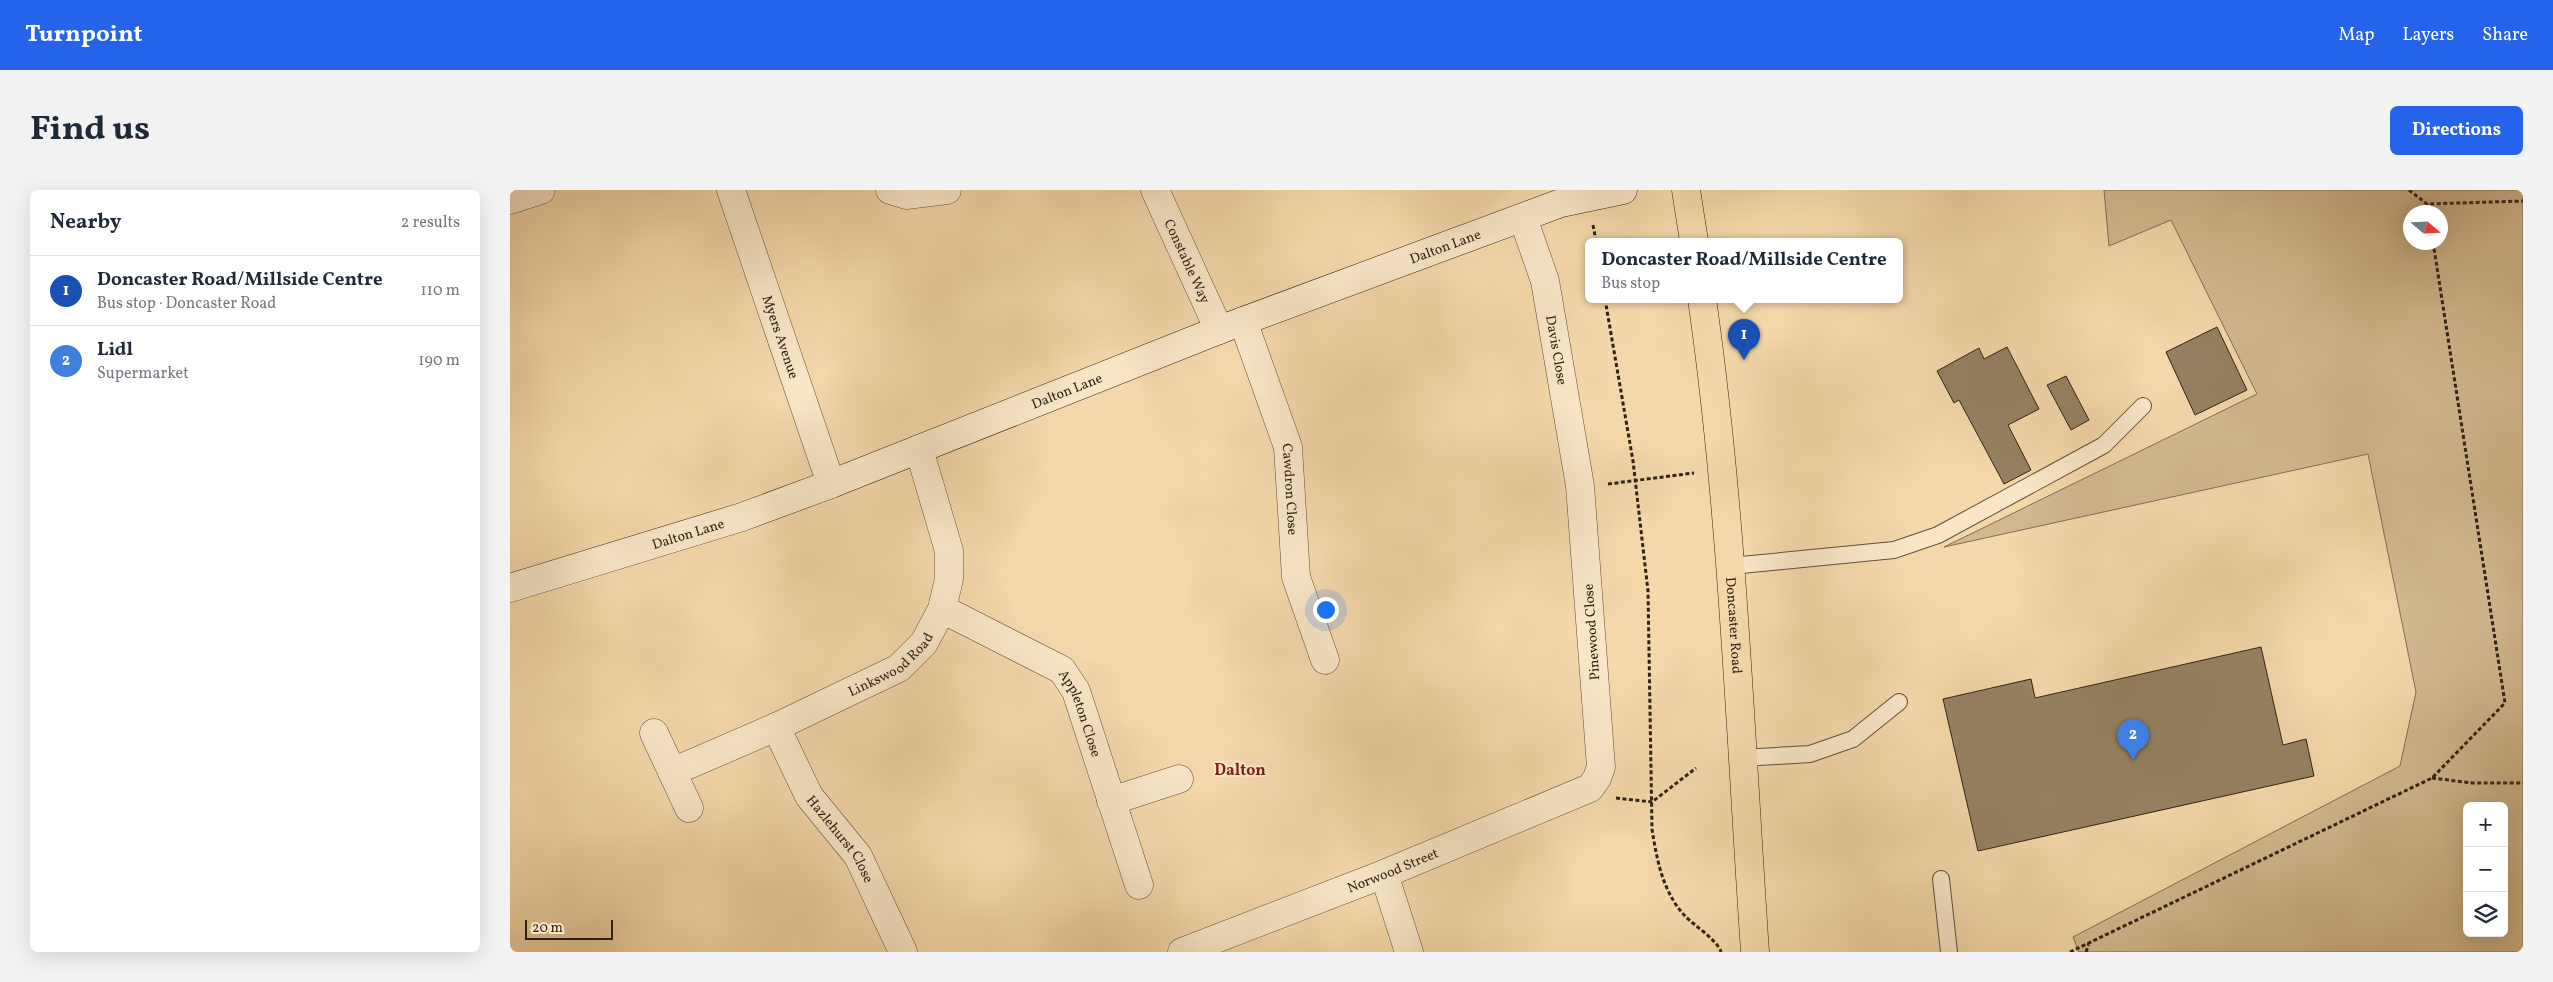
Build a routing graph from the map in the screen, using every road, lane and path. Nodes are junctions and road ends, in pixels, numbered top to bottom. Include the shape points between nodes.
1 (541, 190) edge
2 (731, 190) edge
3 (890, 190) edge
4 (947, 190) edge
5 (1156, 190) edge
6 (1623, 190) edge
7 (1686, 190) edge
8 (2409, 190) edge
9 (1558, 197) edge
10 (510, 200) edge
11 (2523, 201) edge
12 (2427, 204) joint
13 (1522, 218) junction
14 (1694, 238) edge
15 (2434, 250) edge
16 (1606, 303) edge
17 (1702, 303) edge
18 (1231, 326) junction
19 (2143, 406) dead end
20 (919, 449) junction
21 (1723, 469) junction
22 (1636, 482) junction
23 (831, 484) junction
24 (1580, 486) junction
25 (1732, 566) junction
26 (510, 588) edge
27 (942, 609) junction
28 (1325, 660) dead end
29 (1899, 702) dead end
30 (776, 727) junction
31 (654, 732) dead end
32 (1742, 758) junction
33 (1696, 768) dead end
34 (672, 772) junction
35 (2432, 778) junction
36 (1179, 779) dead end
37 (1594, 783) junction
38 (2523, 783) edge
39 (1111, 801) junction
40 (1652, 802) junction
41 (689, 808) dead end
42 (1384, 874) junction
43 (1941, 879) dead end
44 (1139, 885) dead end
45 (2089, 943) junction
46 (903, 952) edge
47 (1182, 952) edge
48 (1409, 952) edge
49 (1721, 952) edge
50 (1755, 952) edge
51 (1949, 952) edge
52 (2070, 952) edge
53 (2086, 952) edge

1 - 10 street
2 - 23 street, Myers Avenue
3 - 4 street via 906,195
5 - 18 street, Constable Way
6 - 9 street, Dalton Lane
7 - 14 main road
8 - 12 path
9 - 13 street, Dalton Lane
11 - 12 path
13 - 18 street, Dalton Lane
13 - 24 street, Davis Close via 1545,281
15 - 35 path via 2505,703
16 - 22 path
17 - 21 main road, Doncaster Road
18 - 20 street, Dalton Lane
18 - 28 street, Cawdron Close via 1288,447 1296,577
19 - 25 lane via 2104,445 1938,535 1894,550
20 - 23 street, Dalton Lane
20 - 27 street, Linkswood Road via 949,551 949,579
21 - 22 path
21 - 25 main road, Doncaster Road
22 - 24 path
22 - 40 path via 1648,591
23 - 26 street, Dalton Lane via 742,517
24 - 37 street, Pinewood Close via 1601,767
25 - 32 main road, Doncaster Road
27 - 30 street, Linkswood Road via 924,643 899,668
27 - 39 street, Appleton Close via 1062,670 1076,691
29 - 32 lane via 1853,739 1810,754
30 - 34 street, Linkswood Road
30 - 46 street, Hazlehurst Close via 808,796 858,856
31 - 34 street
32 - 50 main road, Doncaster Road
33 - 40 path
34 - 41 street
35 - 38 path via 2472,783
35 - 45 path
36 - 39 street
37 - 40 path via 1621,800
37 - 42 street, Norwood Street
39 - 44 street, Appleton Close
40 - 49 path via 1656,856 1662,878 1674,902
42 - 47 street, Norwood Street
42 - 48 street
43 - 51 lane
45 - 52 path
45 - 53 path

